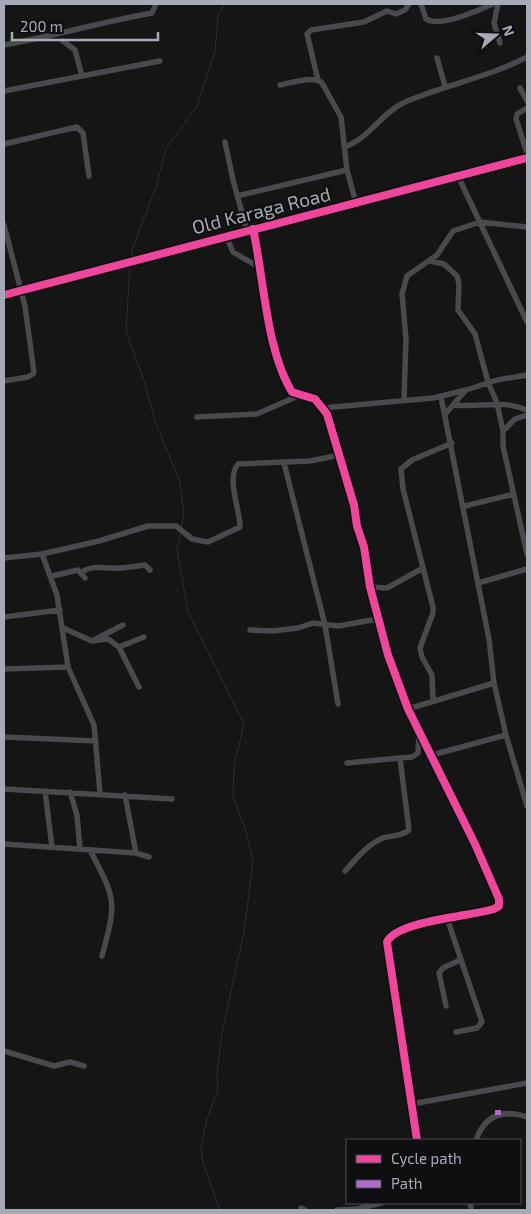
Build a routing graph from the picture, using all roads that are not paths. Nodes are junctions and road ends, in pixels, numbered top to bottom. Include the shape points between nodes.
1 (156, 4) edge
2 (409, 4) edge
3 (421, 4) edge
4 (494, 4) edge
5 (498, 4) edge
6 (63, 41) dead end
7 (500, 43) dead end
8 (4, 45) edge
9 (437, 58) dead end
10 (527, 58) edge
11 (160, 62) dead end
12 (82, 76) junction
13 (318, 80) junction
14 (280, 85) dead end
15 (445, 86) junction
16 (520, 88) dead end
17 (4, 91) edge
18 (527, 101) edge
19 (527, 108) edge
20 (225, 142) dead end
21 (4, 144) edge
22 (344, 147) junction
23 (527, 153) edge
24 (527, 158) edge
25 (347, 170) junction
26 (89, 176) dead end
27 (458, 176) junction
28 (237, 196) junction
29 (356, 203) junction
30 (480, 222) junction
31 (4, 225) edge
32 (527, 226) edge
33 (250, 230) junction
34 (226, 236) junction
35 (6, 245) edge
36 (431, 261) junction
37 (262, 270) junction
38 (21, 291) junction
39 (4, 295) edge
40 (527, 322) edge
41 (527, 375) edge
42 (4, 382) edge
43 (488, 382) junction
44 (466, 390) junction
45 (298, 396) junction
46 (442, 397) junction
47 (404, 399) junction
48 (497, 404) junction
49 (453, 405) junction
50 (323, 408) junction
51 (527, 410) edge
52 (446, 413) junction
53 (527, 415) edge
54 (197, 416) dead end
55 (503, 431) junction
56 (452, 444) junction
57 (340, 455) junction
58 (284, 463) junction
59 (514, 494) junction
60 (465, 506) junction
61 (42, 554) junction
62 (527, 554) edge
63 (4, 558) edge
64 (424, 568) junction
65 (527, 569) edge
66 (150, 570) dead end
67 (52, 576) junction
68 (478, 583) junction
69 (370, 587) junction
70 (60, 610) junction
71 (4, 617) edge
72 (378, 619) junction
73 (123, 625) dead end
74 (325, 625) junction
75 (63, 628) junction
76 (250, 630) dead end
77 (144, 637) dead end
78 (92, 641) junction
79 (119, 647) junction
80 (68, 667) junction
81 (4, 669) edge
82 (494, 683) junction
83 (139, 687) dead end
84 (433, 700) junction
85 (338, 704) dead end
86 (408, 709) junction
87 (419, 728) junction
88 (506, 735) junction
89 (4, 737) edge
90 (96, 740) junction
91 (432, 755) junction
92 (400, 758) junction
93 (347, 763) dead end
94 (4, 789) edge
95 (525, 790) edge
96 (45, 791) junction
97 (70, 792) junction
98 (100, 793) junction
99 (125, 795) junction
100 (172, 799) dead end
101 (527, 806) edge
102 (4, 844) edge
103 (52, 847) junction
104 (80, 849) junction
105 (90, 850) junction
106 (136, 853) junction
107 (149, 857) dead end
108 (345, 871) dead end
109 (447, 918) junction
110 (102, 956) dead end
111 (460, 960) junction
112 (446, 1006) dead end
113 (456, 1032) dead end
114 (4, 1051) edge
115 (84, 1066) dead end
116 (527, 1083) edge
117 (412, 1104) junction
118 (527, 1117) edge
119 (417, 1139) edge
120 (476, 1139) edge
121 (377, 1204) edge
122 (337, 1210) edge

1 - 8 street via 152,13
2 - 13 street via 396,14 386,11 364,22 311,30 307,34
3 - 4 street via 426,19 432,22
5 - 7 street via 494,23
6 - 12 street via 75,50
9 - 15 street
10 - 15 street via 510,67
11 - 12 street
12 - 17 street
13 - 14 street
13 - 22 street via 341,117
15 - 22 street via 404,102 386,113 354,144
16 - 18 street
19 - 23 street via 516,114
20 - 28 street
21 - 26 street via 77,127 81,129
22 - 25 street
24 - 27 street, Old Karaga Road
25 - 28 street
25 - 29 street
27 - 29 street, Old Karaga Road
27 - 30 street
28 - 33 street
29 - 33 street, Old Karaga Road
30 - 32 street
30 - 36 street via 453,231
30 - 40 street
31 - 35 street
33 - 34 street, Old Karaga Road
33 - 37 street
34 - 37 street via 233,252
34 - 38 street, Old Karaga Road
35 - 38 street
36 - 43 street via 444,264 457,276 458,310 476,334
36 - 47 street via 414,269 403,283 406,339
37 - 45 street via 270,328 279,363 287,383
38 - 39 street, Old Karaga Road
38 - 42 street via 34,373
41 - 43 street
43 - 44 street
43 - 48 street
44 - 46 street
44 - 49 street
45 - 50 street via 315,400
45 - 54 street via 258,414
46 - 47 street
46 - 52 street
47 - 50 street
48 - 49 street
48 - 51 street
48 - 55 street
49 - 52 street
50 - 57 street via 332,425
52 - 56 street
53 - 55 street via 515,419
55 - 59 street via 503,446
56 - 60 street
56 - 64 street via 412,460 401,469 403,489
57 - 58 street
57 - 69 street via 364,547
58 - 61 street via 238,464 233,469 240,527 215,540 192,539 176,526 148,526
58 - 74 street
59 - 60 street
59 - 62 street
60 - 68 street
61 - 63 street
61 - 67 street
64 - 69 street via 387,588
64 - 84 street via 433,614 420,648 432,675
65 - 68 street
66 - 67 street via 145,565 107,566 87,568 83,575 72,570
67 - 70 street
68 - 82 street
69 - 72 street
70 - 71 street
70 - 75 street
72 - 74 street
72 - 86 street
73 - 78 street
74 - 76 street via 313,623 272,631
74 - 85 street
75 - 78 street
75 - 80 street
77 - 79 street
78 - 79 street via 108,639
79 - 83 street
80 - 81 street
80 - 90 street via 92,717
82 - 84 street
82 - 88 street
84 - 86 street
86 - 87 street
87 - 91 street
87 - 92 street via 418,753
88 - 91 street
88 - 95 street
89 - 90 street
90 - 98 street
91 - 109 street via 499,899 499,906 494,909
92 - 93 street
92 - 108 street via 409,830 371,845
94 - 96 street
95 - 101 street
96 - 97 street
96 - 103 street
97 - 98 street
97 - 104 street via 77,815
98 - 99 street
99 - 100 street
99 - 106 street
102 - 103 street
103 - 104 street
104 - 105 street
105 - 106 street
105 - 110 street via 113,900 113,916
106 - 107 street
109 - 111 street
109 - 117 street via 394,932 387,942
111 - 112 street via 442,968 439,973
111 - 113 street via 482,1022 477,1028
114 - 115 street via 54,1066 70,1062
116 - 117 street
117 - 119 street
118 - 120 street via 516,1113 490,1117
121 - 122 street

